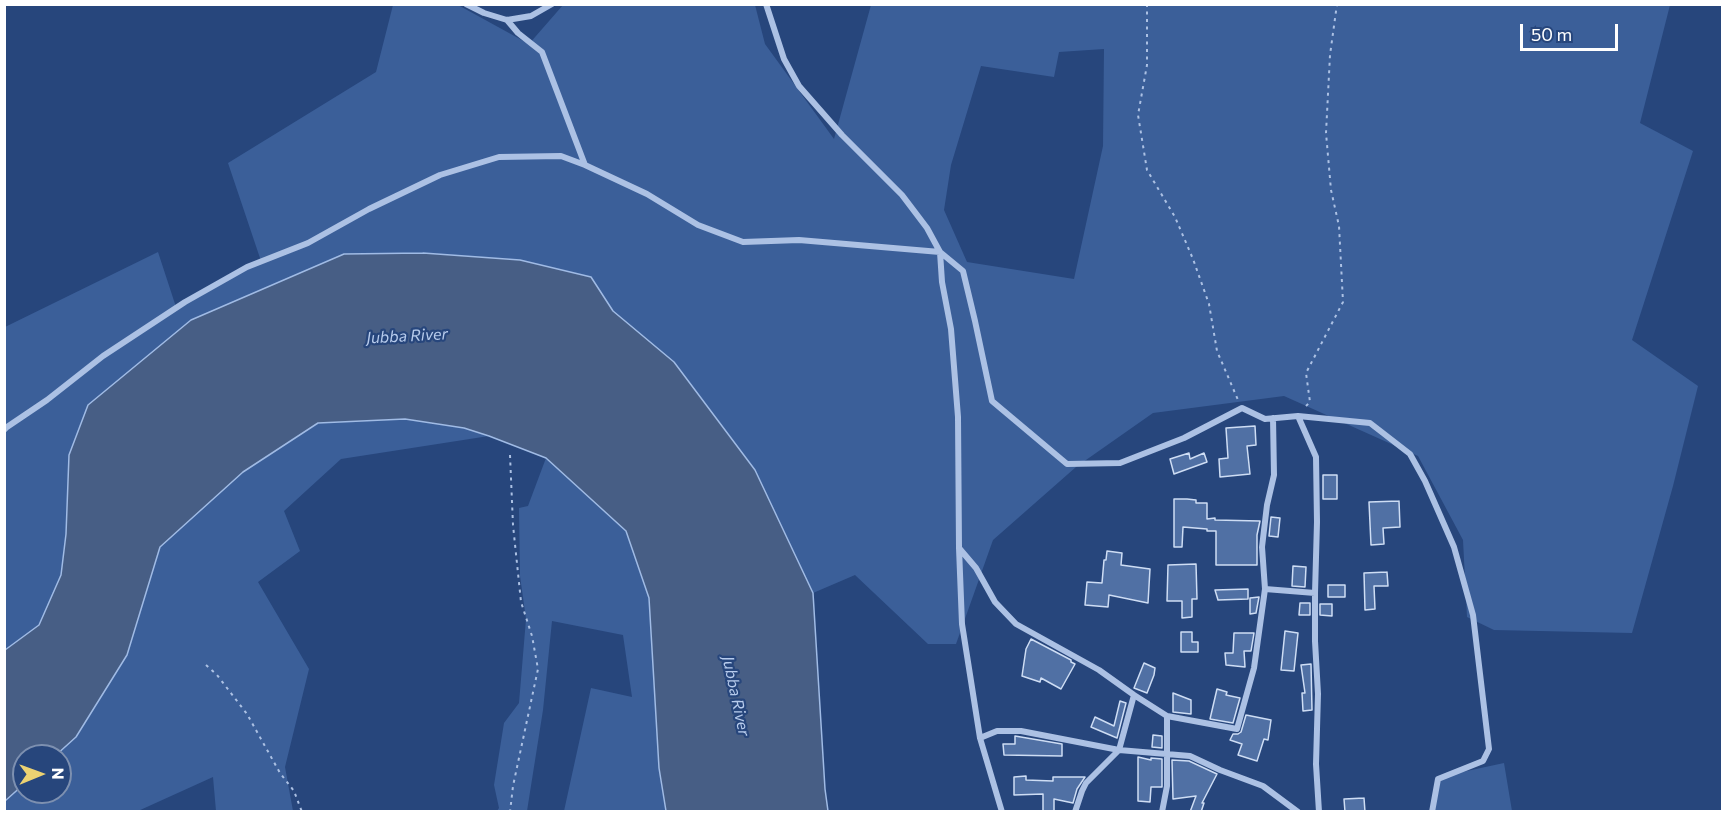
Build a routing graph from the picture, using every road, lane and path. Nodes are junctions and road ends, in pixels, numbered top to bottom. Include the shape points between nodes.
1 (466, 4) edge
2 (552, 4) edge
3 (766, 4) edge
4 (1147, 4) edge
5 (1337, 4) edge
6 (507, 20) junction
7 (585, 165) junction
8 (940, 252) junction
9 (1242, 408) junction
10 (1298, 416) junction
11 (1273, 418) junction
12 (4, 430) edge
13 (510, 455) dead end
14 (959, 548) junction
15 (1265, 589) junction
16 (1314, 593) junction
17 (206, 665) dead end
18 (1134, 695) junction
19 (1167, 716) junction
20 (980, 738) junction
21 (1119, 750) junction
22 (1167, 753) junction
23 (302, 812) edge
24 (510, 812) edge
25 (1002, 812) edge
26 (1075, 812) edge
27 (1162, 812) edge
28 (1298, 812) edge
29 (1319, 812) edge
30 (1432, 812) edge

1 - 6 street
2 - 6 street via 531,16
3 - 8 street via 784,59 799,86 902,195
4 - 9 path via 1147,65 1138,115 1147,170 1175,217 1193,259 1209,304 1217,351
5 - 10 path via 1326,133 1339,226 1344,302 1306,373 1310,402
6 - 7 street via 542,52
7 - 8 street via 647,194 698,225 743,242 800,240
7 - 12 street via 561,156 499,157 440,175 308,243 247,267 185,302 103,356
8 - 9 street via 963,271 992,401 1067,464 1120,463 1184,438
8 - 14 street via 958,417
9 - 11 street via 1265,419
10 - 11 street
10 - 16 street via 1316,457
10 - 30 street via 1370,423 1410,454 1454,547 1473,615 1490,749 1483,761 1438,779
11 - 15 street via 1274,475 1262,548
13 - 24 path via 521,602 537,669
14 - 18 street via 976,568 995,602 1016,624 1099,670
14 - 20 street via 962,624
15 - 16 street
15 - 19 street via 1254,668 1237,729
16 - 29 street
17 - 23 path via 247,714 294,791
18 - 19 street
18 - 21 street
19 - 22 street
20 - 21 street via 998,731 1021,731
20 - 25 street
21 - 22 street
21 - 26 street via 1086,783
22 - 27 street
22 - 28 street via 1190,756 1263,786

